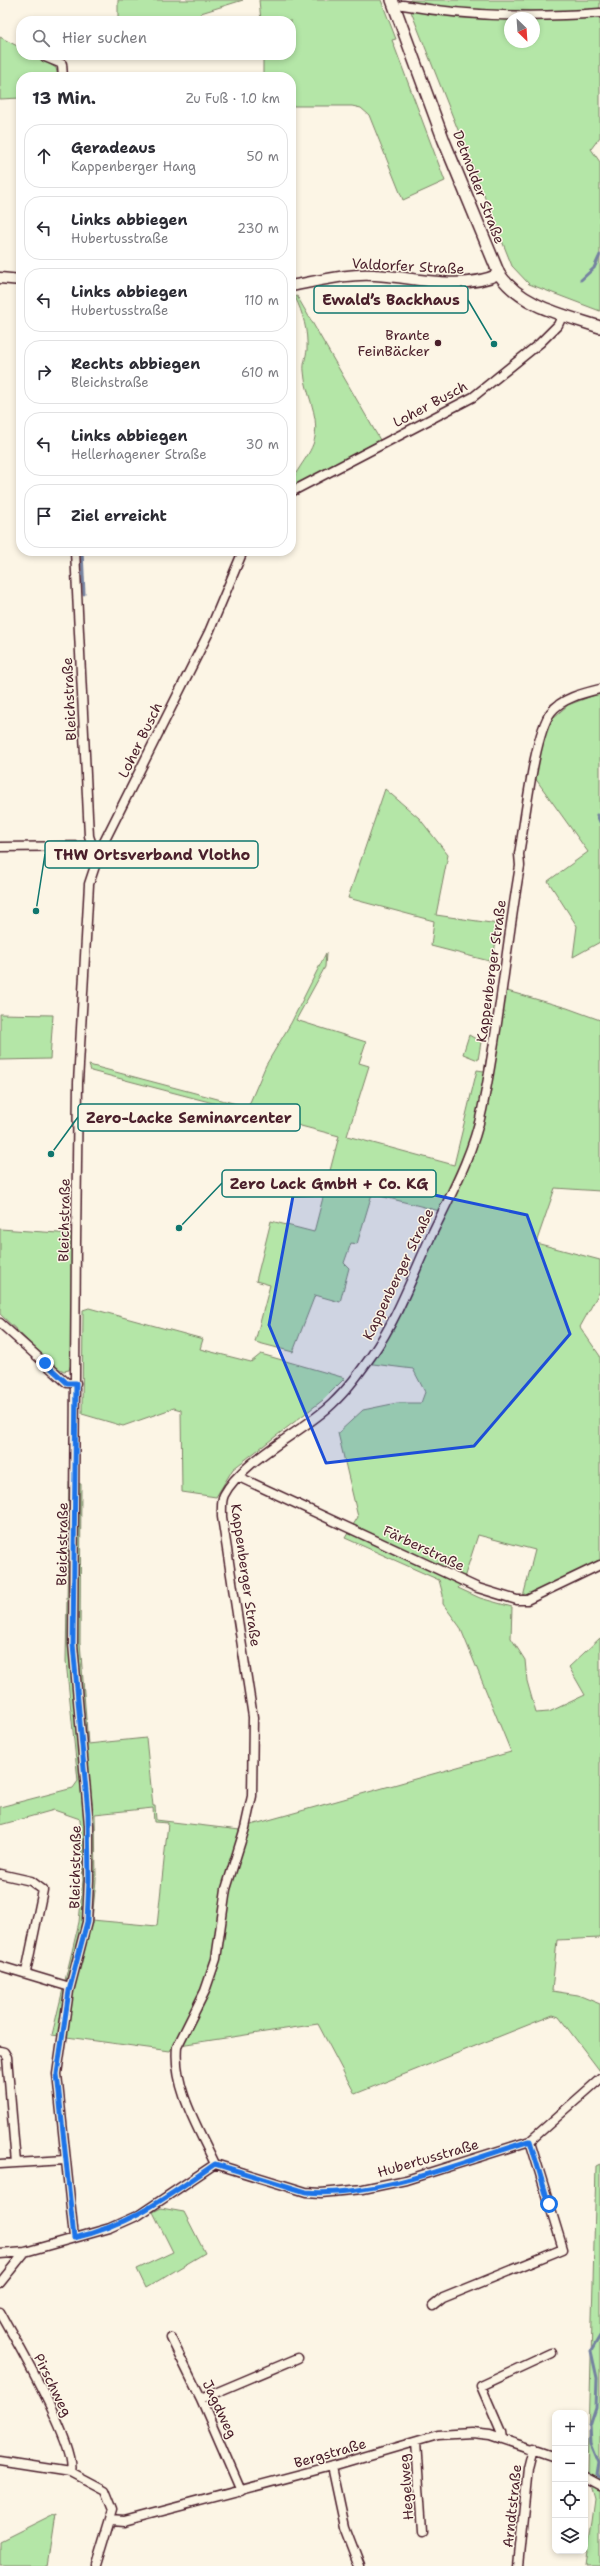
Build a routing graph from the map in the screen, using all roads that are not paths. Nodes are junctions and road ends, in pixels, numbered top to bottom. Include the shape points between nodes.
1 (399, 4) edge
2 (600, 13) edge
3 (52, 60) edge
4 (63, 72) edge
5 (498, 274) junction
6 (0, 278) edge
7 (16, 280) edge
8 (296, 285) edge
9 (562, 314) junction
10 (600, 326) edge
11 (296, 489) edge
12 (75, 556) edge
13 (241, 556) edge
14 (600, 689) edge
15 (92, 845) junction
16 (0, 847) edge
17 (101, 848) junction
18 (0, 1323) edge
19 (76, 1383) junction
20 (239, 1477) junction
21 (600, 1565) edge
22 (0, 1874) edge
23 (0, 1966) edge
24 (26, 1972) junction
25 (70, 1987) junction
26 (0, 2051) edge
27 (600, 2079) edge
28 (530, 2141) junction
29 (65, 2160) junction
30 (16, 2163) junction
31 (0, 2164) edge
32 (215, 2164) junction
33 (74, 2238) junction
34 (25, 2252) junction
35 (0, 2254) edge
36 (0, 2283) edge
37 (433, 2306) dead end
38 (0, 2312) edge
39 (171, 2338) dead end
40 (552, 2353) dead end
41 (298, 2358) dead end
42 (201, 2399) junction
43 (502, 2439) junction
44 (416, 2442) junction
45 (533, 2448) junction
46 (552, 2456) edge
47 (0, 2461) edge
48 (332, 2466) junction
49 (71, 2472) junction
50 (588, 2479) edge
51 (600, 2485) edge
52 (241, 2491) junction
53 (111, 2520) junction
54 (422, 2530) dead end
55 (96, 2566) edge
56 (360, 2566) edge
57 (518, 2566) edge

1 - 2 street via 479,16 526,17
1 - 5 main road, Detmolder Straße via 444,141
3 - 4 street via 62,64
5 - 8 street, Valdorfer Straße via 486,280 467,284 349,275
5 - 9 main road, Detmolder Straße via 508,288 519,296
6 - 7 street
9 - 10 main road, Detmolder Straße
9 - 11 street, Loher Busch via 558,326 540,344 473,397
12 - 15 street, Bleichstraße via 89,836
13 - 17 street, Loher Busch via 209,632
14 - 20 street, Kappenberger Straße via 563,701 552,712 541,732 519,854 520,866 482,1110 456,1188 394,1316 358,1376 307,1426 263,1455
15 - 16 street
15 - 17 street
17 - 19 street, Bleichstraße via 89,884 79,1076
18 - 19 street via 67,1383
19 - 25 street, Bleichstraße via 73,1644 90,1856 87,1922
20 - 21 street, Färberstraße via 478,1588 516,1600 539,1595
20 - 32 street, Kappenberger Straße via 222,1500 222,1517 253,1718 252,1796 226,1889 216,1958 205,1991 178,2047 176,2057 186,2098
22 - 24 street via 31,1881 43,1890
23 - 24 street
24 - 25 street
25 - 29 street, Bleichstraße via 57,2074
26 - 30 street via 7,2057
27 - 28 street, Hubertusstraße
28 - 32 street, Hubertusstraße via 406,2180 363,2189 321,2193 306,2192
28 - 37 street via 563,2249 443,2298
29 - 30 street
29 - 33 street, Bleichstraße
30 - 31 street
32 - 33 street via 139,2216 110,2228
33 - 34 street
34 - 35 street
34 - 36 street
38 - 49 street, Pirschweg via 64,2438 73,2463
39 - 42 street, Jagdweg
40 - 43 street via 480,2386 502,2432
41 - 42 street
42 - 52 street, Jagdweg
43 - 44 street, Bergstraße via 472,2433 438,2435
43 - 45 street, Bergstraße
44 - 48 street, Bergstraße
44 - 54 street, Hegelweg
45 - 46 street, Bergstraße
45 - 57 street, Arndtstraße via 528,2468
47 - 49 street
48 - 52 street, Bergstraße
48 - 56 street via 345,2527
49 - 53 street via 105,2490 112,2505
50 - 51 street
52 - 53 street, Bergstraße via 124,2522
53 - 55 street

